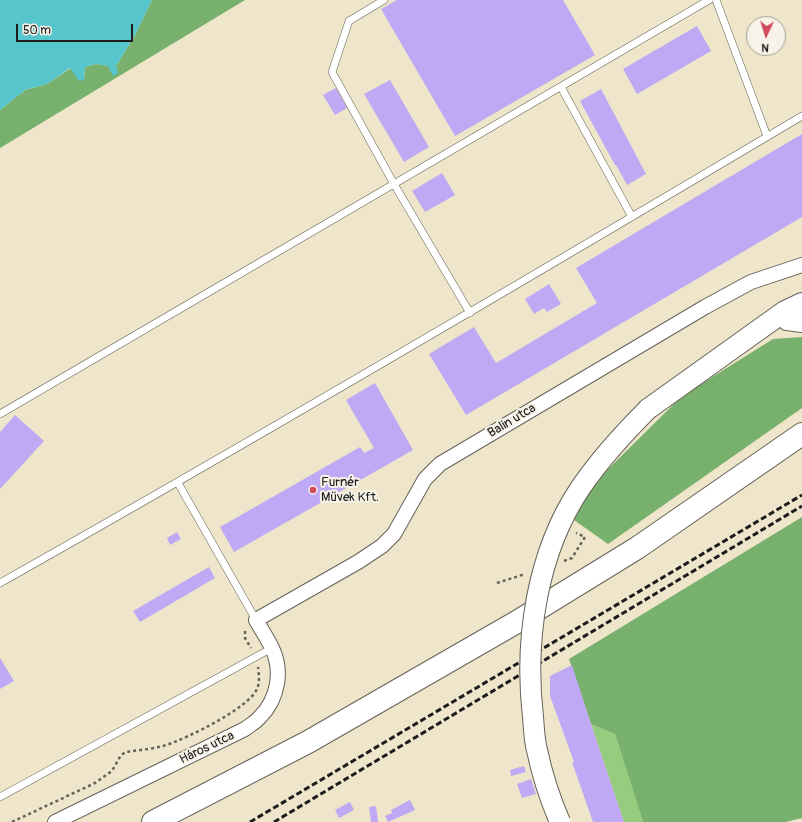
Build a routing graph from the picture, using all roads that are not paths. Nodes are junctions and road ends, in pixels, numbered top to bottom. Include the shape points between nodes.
1 (384, 0) edge
2 (709, 0) edge
3 (716, 0) edge
4 (561, 87) junction
5 (802, 116) edge
6 (767, 136) junction
7 (394, 184) junction
8 (632, 217) junction
9 (802, 265) edge
10 (802, 303) edge
11 (470, 313) junction
12 (797, 319) edge
13 (745, 340) junction
14 (0, 414) edge
15 (802, 434) edge
16 (178, 483) junction
17 (0, 583) edge
18 (256, 620) junction
19 (272, 648) junction
20 (0, 797) edge
21 (55, 822) edge
22 (153, 822) edge
23 (560, 822) edge

1 - 7 lane via 349,21 332,72
2 - 4 lane
3 - 6 lane
4 - 7 lane
4 - 8 lane
5 - 6 lane
6 - 8 lane
7 - 11 lane
7 - 14 lane
8 - 11 lane
9 - 18 street, Balin utca via 751,282 705,307 440,464 425,479 394,534 382,546
10 - 13 street via 785,310
11 - 16 lane
12 - 13 street
13 - 23 street, bridge via 648,409 610,448 581,487 559,525 539,585 530,640 530,694 536,749 551,802
15 - 22 main road via 637,548 515,623 308,742
16 - 17 lane
16 - 18 lane
18 - 19 street, Háros utca
19 - 20 lane
19 - 21 street, Háros utca via 278,669 278,683 273,701 260,717 245,729

